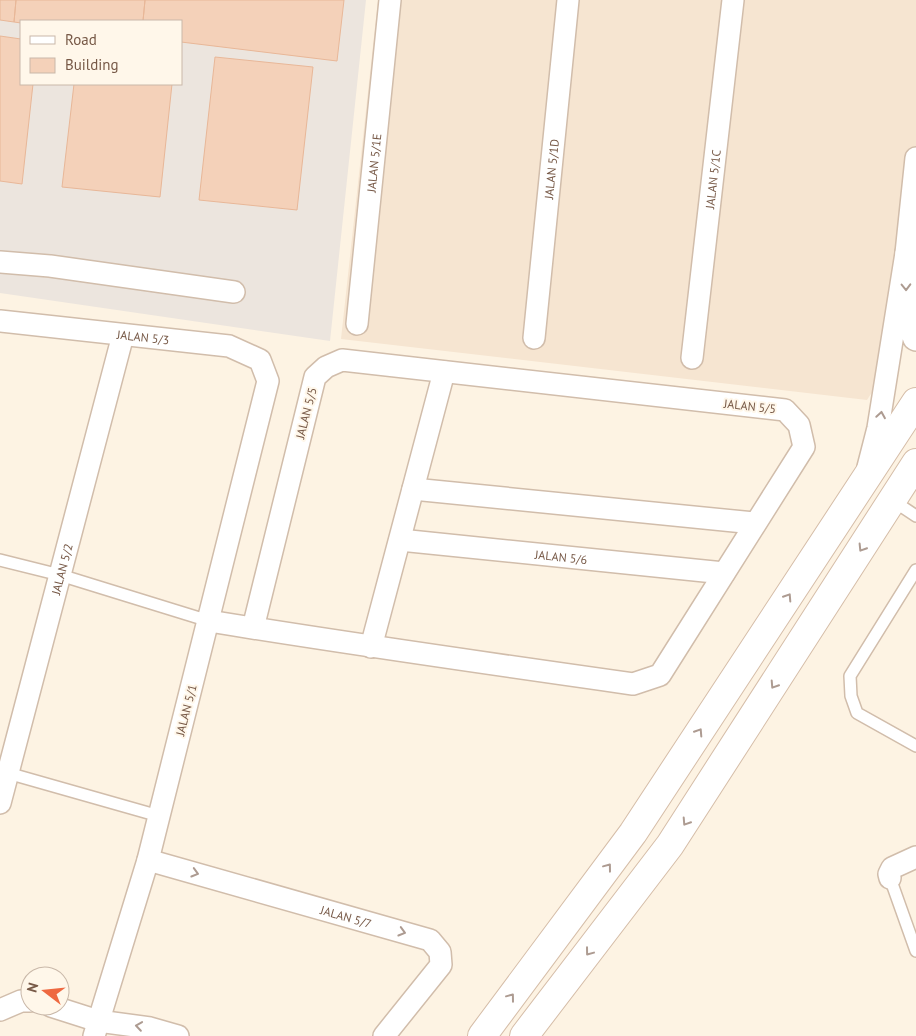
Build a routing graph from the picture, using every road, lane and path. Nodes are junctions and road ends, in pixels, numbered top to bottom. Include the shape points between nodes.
1 (390, 0) edge
2 (568, 0) edge
3 (733, 0) edge
4 (916, 158) edge
5 (906, 253) junction
6 (0, 262) edge
7 (234, 292) dead end
8 (0, 321) edge
9 (356, 324) dead end
10 (123, 335) junction
11 (534, 338) dead end
12 (916, 340) edge
13 (692, 358) dead end
14 (444, 372) junction
15 (268, 381) joint
16 (916, 402) edge
17 (916, 410) edge
18 (916, 463) edge
19 (865, 479) junction
20 (413, 489) junction
21 (892, 500) junction
22 (916, 516) edge
23 (840, 518) junction
24 (754, 523) junction
25 (400, 540) junction
26 (0, 560) edge
27 (916, 570) edge
28 (724, 573) junction
29 (60, 576) junction
30 (209, 621) junction
31 (253, 628) junction
32 (372, 647) junction
33 (916, 746) edge
34 (4, 772) edge
35 (0, 803) edge
36 (159, 816) junction
37 (633, 833) junction
38 (670, 845) junction
39 (916, 857) edge
40 (148, 860) junction
41 (890, 878) joint
42 (916, 951) edge
43 (20, 1001) edge
44 (0, 1010) edge
45 (70, 1015) edge
46 (96, 1028) edge
47 (178, 1036) edge
48 (384, 1036) edge
49 (482, 1036) edge
50 (524, 1036) edge

1 - 9 street, JALAN 5/1E
2 - 11 street, JALAN 5/1D
3 - 13 street, JALAN 5/1C
4 - 5 street
5 -> 12 street via 907,320
19 -> 5 street via 878,428
6 - 7 street
8 - 10 street, JALAN 5/3
10 - 15 street, JALAN 5/3 via 229,346 260,360
10 - 29 street, JALAN 5/2
14 - 20 street
14 - 24 street, JALAN 5/5 via 785,410 799,425 804,446
14 - 31 street, JALAN 5/5 via 342,360 315,377
15 - 30 street, JALAN 5/1
16 - 19 street
17 - 21 street via 888,472
18 - 21 street
19 - 23 street
20 - 24 street
20 - 25 street
21 - 22 lane
21 - 23 street via 866,513
21 -> 38 street
37 -> 23 street
24 - 28 street, JALAN 5/5
25 - 28 street, JALAN 5/6
25 - 32 street
26 - 29 lane
27 - 33 lane via 850,676 851,696 857,714
28 - 32 street, JALAN 5/5 via 660,675 632,684
29 - 30 lane
29 - 34 street, JALAN 5/2
30 - 31 street, JALAN 5/5
30 - 36 street, JALAN 5/1
31 - 32 street, JALAN 5/5
34 - 35 street, JALAN 5/2
34 - 36 lane
36 - 40 street, JALAN 5/1
37 - 38 street
49 -> 37 street
38 -> 50 street
39 - 41 street via 892,868
40 - 46 street, JALAN 5/1
40 -> 48 street, JALAN 5/7 via 430,940 440,952 441,965
41 - 42 lane
43 - 44 street
45 - 46 street
47 -> 46 street via 150,1028

